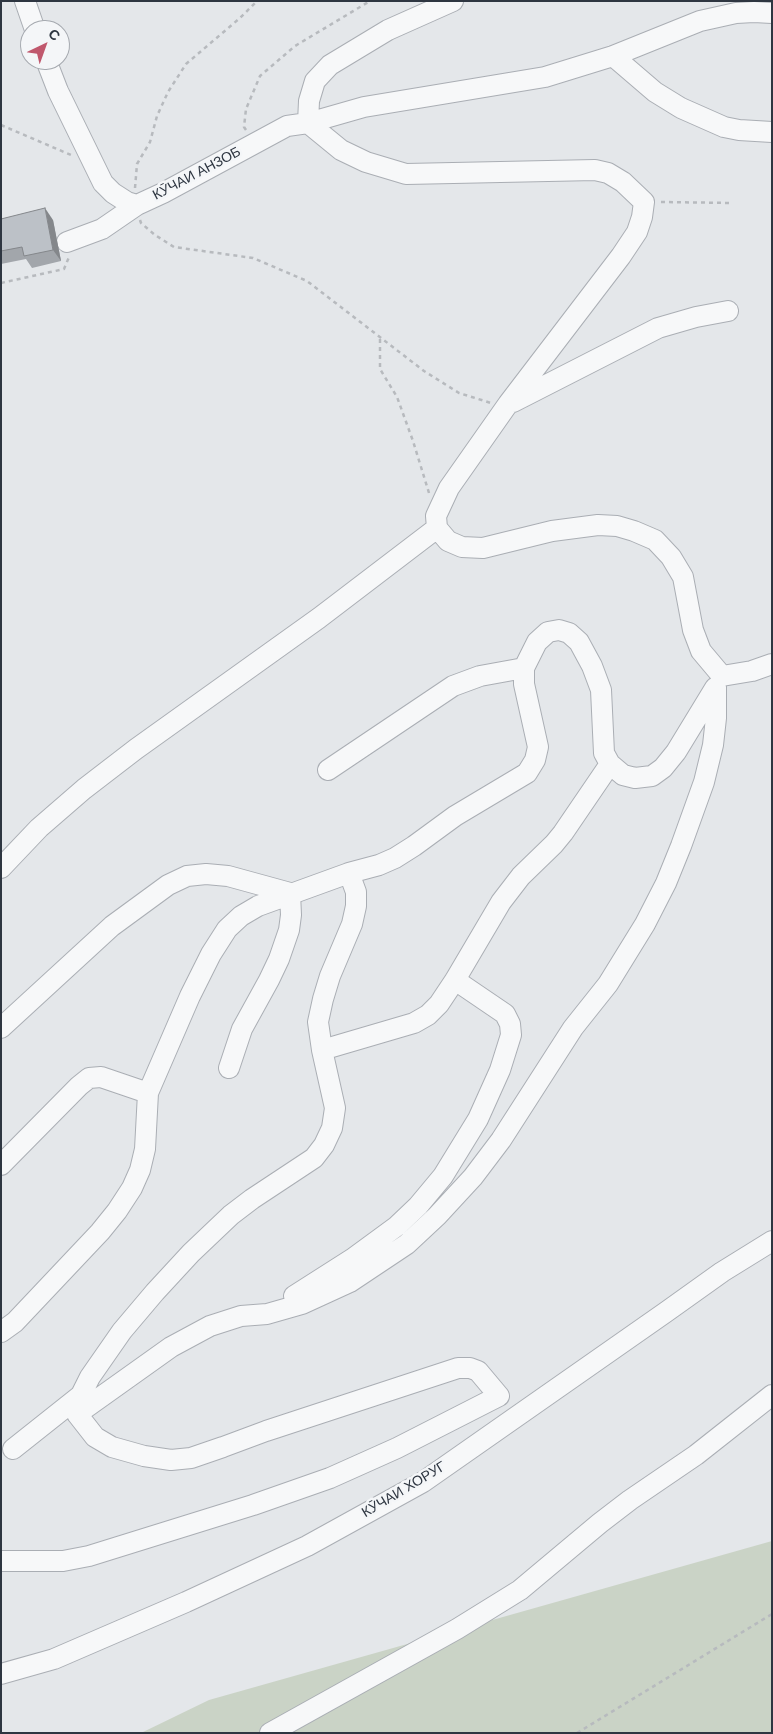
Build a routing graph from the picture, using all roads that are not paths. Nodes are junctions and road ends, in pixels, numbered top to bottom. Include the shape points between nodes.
1 (25, 1) edge
2 (453, 1) edge
3 (772, 13) edge
4 (32, 20) edge
5 (613, 56) junction
6 (50, 70) edge
7 (308, 123) junction
8 (772, 132) edge
9 (137, 205) junction
10 (73, 240) road end
11 (728, 312) dead end
12 (508, 404) junction
13 (437, 522) junction
14 (772, 664) edge
15 (524, 668) junction
16 (719, 682) junction
17 (610, 764) junction
18 (328, 770) dead end
19 (1, 868) edge
20 (349, 873) junction
21 (290, 893) junction
22 (455, 980) junction
23 (1, 1028) edge
24 (322, 1050) junction
25 (229, 1068) dead end
26 (148, 1093) junction
27 (1, 1165) edge
28 (772, 1240) edge
29 (267, 1314) junction
30 (1, 1332) edge
31 (81, 1395) junction
32 (772, 1395) edge
33 (500, 1396) junction
34 (77, 1414) junction
35 (516, 1418) junction
36 (13, 1449) dead end
37 (1, 1561) edge
38 (1, 1674) edge
39 (270, 1733) edge

1 - 4 street
2 - 7 street via 388,30 330,65 315,81 309,101
3 - 5 street, КӮЧАИ АНЗОБ via 736,13 700,21
5 - 7 street, КӮЧАИ АНЗОБ via 545,77 364,107
5 - 8 street via 655,92 681,108 724,127
6 - 9 street, КӮЧАИ АНЗОБ via 103,183 126,202
7 - 9 street, КӮЧАИ АНЗОБ via 287,126
7 - 12 street via 341,150 366,162 406,174 595,170 623,182 644,202 637,232 621,256
9 - 10 street via 102,229
11 - 12 street via 658,328
12 - 13 street via 453,481
13 - 16 street via 448,541 462,547 483,548 598,525 617,526 655,540 672,557 683,577 693,630
13 - 19 street via 319,618 84,789 39,828
14 - 16 street
15 - 17 street via 537,642 548,632 559,630 569,633 579,642 601,690 604,753
15 - 18 street via 480,676 453,686
15 - 20 street via 524,684 538,747 527,773 455,816 395,858
16 - 17 street via 663,768 652,776 635,778 623,775
16 - 29 street via 704,782 666,883 626,956 573,1028 501,1140 473,1177 407,1244 350,1282 302,1304
17 - 22 street via 563,834 521,876 501,902
20 - 21 street
20 - 24 street via 356,892 356,906 323,999 318,1022
21 - 23 street via 228,876 187,876 168,885 112,926
21 - 25 street via 289,930 269,980 242,1029
21 - 26 street via 258,906 227,930 190,996
22 - 24 street via 434,1010 414,1023
22 - 29 street via 506,1014 510,1024 511,1035 500,1070 478,1119 443,1176 397,1226 352,1260
24 - 31 street via 335,1108 332,1128 324,1145 314,1158 231,1215 191,1253 122,1331
26 - 27 street via 101,1077 89,1078
26 - 30 street via 145,1149 132,1188 100,1232 15,1322
28 - 35 street, КӮЧАИ ХОРУГ
29 - 34 street via 240,1316 210,1326 171,1347
31 - 34 street
31 - 36 street
32 - 39 street via 696,1455 600,1523 520,1590
33 - 34 street via 478,1371 458,1368 190,1458 171,1460 112,1447 95,1437
33 - 35 street
33 - 37 street via 330,1478 253,1505 89,1556 63,1560
35 - 38 street, КӮЧАИ ХОРУГ via 423,1482 307,1546 54,1659

